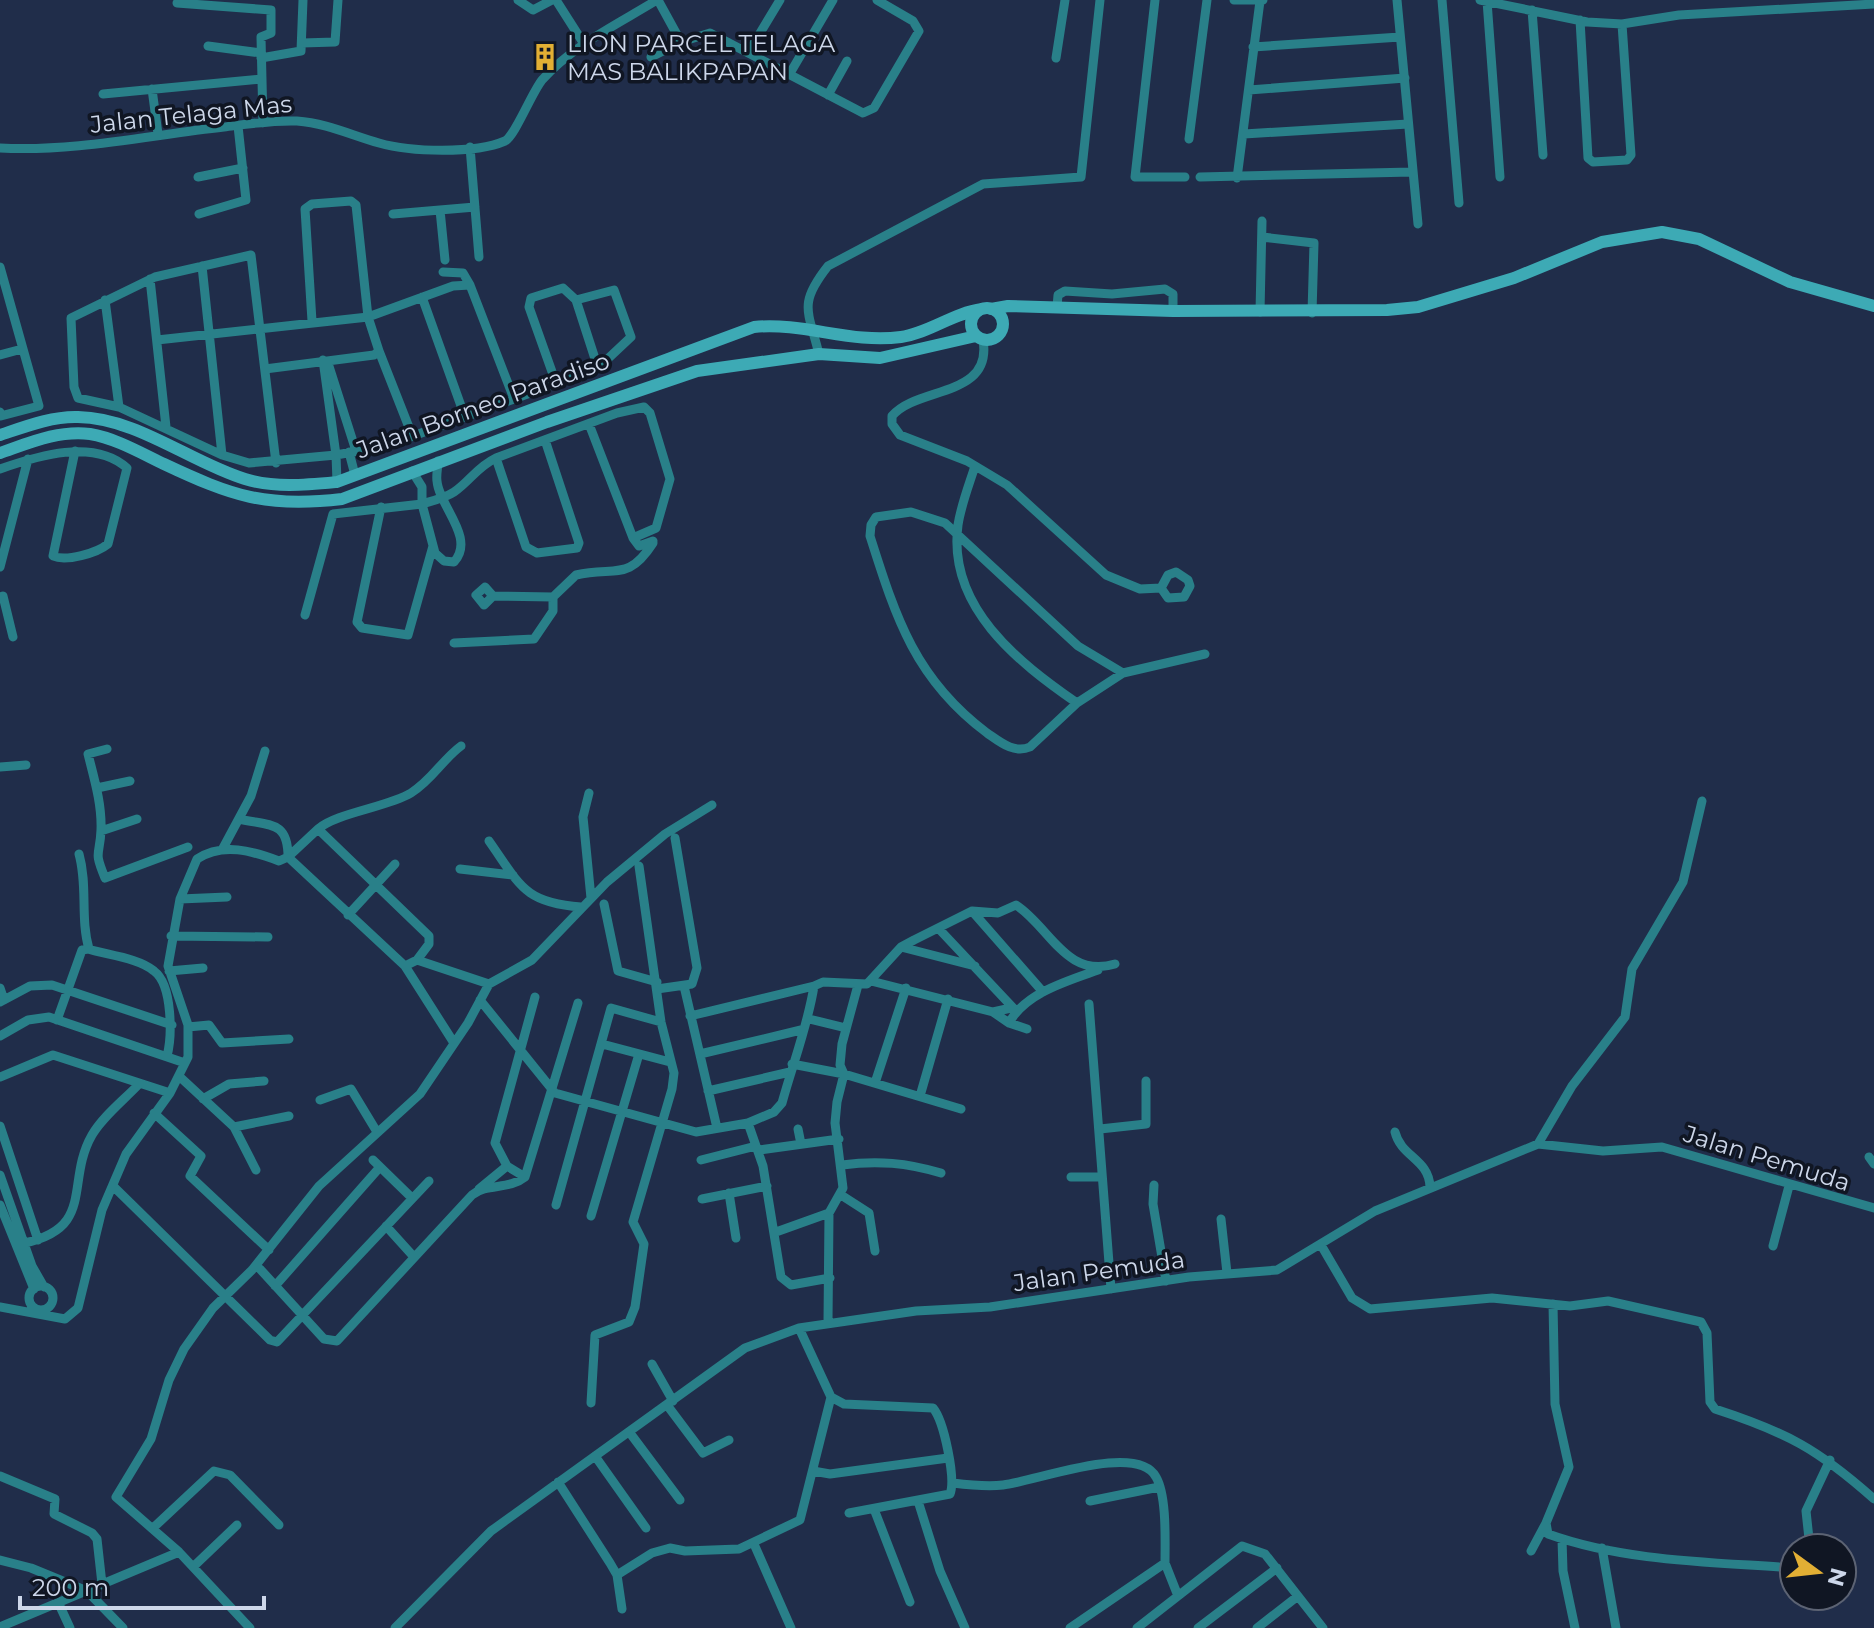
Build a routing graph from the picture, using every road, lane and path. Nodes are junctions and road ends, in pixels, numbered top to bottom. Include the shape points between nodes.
1 (303, 0) edge
2 (338, 0) edge
3 (518, 0) edge
4 (554, 0) edge
5 (657, 0) edge
6 (780, 0) edge
7 (833, 0) edge
8 (877, 0) edge
9 (1065, 0) edge
10 (1100, 0) edge
11 (1155, 0) edge
12 (1207, 0) edge
13 (1234, 0) edge
14 (1248, 0) edge
15 (1261, 0) edge
16 (1397, 0) edge
17 (1442, 0) edge
18 (1483, 1) edge
19 (177, 3) dead end
20 (1874, 4) edge
21 (1527, 6) edge
22 (1580, 20) junction
23 (1622, 24) junction
24 (1400, 37) junction
25 (681, 42) junction
26 (302, 43) junction
27 (584, 44) junction
28 (208, 46) dead end
29 (1253, 47) junction
30 (748, 53) junction
31 (261, 56) junction
32 (651, 57) dead end
33 (1056, 58) dead end
34 (847, 61) dead end
35 (789, 75) junction
36 (1405, 78) junction
37 (261, 79) junction
38 (152, 89) junction
39 (1249, 90) junction
40 (103, 94) dead end
41 (828, 95) junction
42 (263, 123) junction
43 (1408, 124) junction
44 (238, 126) junction
45 (158, 134) junction
46 (1244, 134) junction
47 (1189, 139) dead end
48 (470, 147) junction
49 (0, 148) edge
50 (1543, 155) dead end
51 (243, 168) junction
52 (1412, 172) junction
53 (198, 177) dead end
54 (1185, 177) dead end
55 (1200, 177) dead end
56 (1500, 177) dead end
57 (1237, 178) junction
58 (1459, 203) dead end
59 (475, 207) junction
60 (440, 210) junction
61 (199, 214) dead end
62 (393, 214) dead end
63 (1262, 221) dead end
64 (1418, 224) dead end
65 (1262, 237) junction
66 (479, 257) dead end
67 (445, 260) dead end
68 (202, 266) junction
69 (0, 267) edge
70 (443, 272) dead end
71 (150, 279) junction
72 (470, 285) junction
73 (422, 297) junction
74 (105, 300) junction
75 (576, 300) junction
76 (1874, 306) edge
77 (1057, 307) junction
78 (986, 309) junction
79 (1173, 311) junction
80 (1260, 312) junction
81 (1312, 313) junction
82 (368, 317) junction
83 (312, 321) junction
84 (813, 328) junction
85 (261, 329) junction
86 (209, 335) junction
87 (980, 338) junction
88 (157, 340) junction
89 (708, 346) junction
90 (22, 349) junction
91 (379, 351) junction
92 (819, 354) junction
93 (0, 355) edge
94 (325, 360) junction
95 (598, 368) junction
96 (714, 368) junction
97 (265, 369) junction
98 (556, 383) junction
99 (514, 399) junction
100 (119, 407) junction
101 (0, 412) edge
102 (465, 417) junction
103 (589, 424) junction
104 (166, 427) junction
105 (475, 432) junction
106 (0, 435) edge
107 (412, 435) junction
108 (545, 440) junction
109 (480, 447) junction
110 (75, 451) junction
111 (352, 452) junction
112 (0, 453) edge
113 (222, 455) junction
114 (336, 455) junction
115 (496, 458) junction
116 (28, 459) junction
117 (438, 461) junction
118 (276, 463) junction
119 (207, 465) junction
120 (975, 466) junction
121 (0, 469) edge
122 (412, 471) junction
123 (355, 475) junction
124 (202, 481) junction
125 (337, 482) junction
126 (437, 482) junction
127 (422, 487) junction
128 (443, 497) junction
129 (422, 504) junction
130 (381, 507) junction
131 (656, 528) junction
132 (957, 534) junction
133 (633, 538) junction
134 (653, 543) junction
135 (433, 546) junction
136 (0, 567) edge
137 (1161, 588) dead end
138 (493, 596) dead end
139 (0, 597) edge
140 (553, 597) junction
141 (305, 615) dead end
142 (13, 637) dead end
143 (454, 643) dead end
144 (1205, 654) dead end
145 (1123, 673) junction
146 (1077, 703) junction
147 (461, 746) dead end
148 (107, 749) dead end
149 (265, 751) dead end
150 (26, 765) dead end
151 (0, 767) edge
152 (130, 781) dead end
153 (97, 788) junction
154 (589, 793) dead end
155 (1702, 801) dead end
156 (712, 805) dead end
157 (137, 819) dead end
158 (239, 819) junction
159 (318, 829) junction
160 (101, 831) junction
161 (675, 838) dead end
162 (489, 841) dead end
163 (188, 847) dead end
164 (222, 850) junction
165 (79, 854) dead end
166 (288, 857) junction
167 (395, 864) dead end
168 (639, 866) dead end
169 (460, 869) dead end
170 (513, 875) junction
171 (375, 885) junction
172 (227, 897) dead end
173 (591, 898) junction
174 (180, 899) junction
175 (604, 904) dead end
176 (581, 907) junction
177 (972, 911) junction
178 (998, 913) junction
179 (348, 915) junction
180 (986, 926) junction
181 (939, 929) junction
182 (171, 936) junction
183 (268, 937) dead end
184 (901, 947) junction
185 (89, 949) junction
186 (1073, 959) junction
187 (417, 960) junction
188 (1115, 964) dead end
189 (405, 966) junction
190 (975, 966) junction
191 (203, 968) dead end
192 (1098, 970) junction
193 (169, 971) junction
194 (1081, 976) junction
195 (871, 981) junction
196 (489, 984) junction
197 (657, 985) junction
198 (858, 985) junction
199 (991, 985) junction
200 (684, 986) junction
201 (814, 986) junction
202 (0, 988) edge
203 (906, 988) junction
204 (66, 990) junction
205 (1043, 992) junction
206 (535, 997) dead end
207 (948, 999) junction
208 (480, 1000) junction
209 (2, 1001) edge
210 (578, 1003) dead end
211 (1089, 1004) dead end
212 (988, 1009) junction
213 (1013, 1010) junction
214 (690, 1016) junction
215 (809, 1019) junction
216 (57, 1020) junction
217 (661, 1022) junction
218 (1009, 1023) junction
219 (172, 1025) junction
220 (188, 1027) junction
221 (846, 1028) junction
222 (1027, 1029) dead end
223 (801, 1030) junction
224 (0, 1036) edge
225 (289, 1039) dead end
226 (454, 1043) junction
227 (602, 1044) junction
228 (521, 1054) junction
229 (639, 1054) junction
230 (700, 1054) junction
231 (167, 1056) junction
232 (182, 1062) dead end
233 (670, 1062) junction
234 (791, 1068) junction
235 (844, 1074) junction
236 (0, 1077) edge
237 (180, 1077) junction
238 (264, 1081) dead end
239 (1146, 1081) dead end
240 (875, 1083) junction
241 (139, 1084) junction
242 (551, 1088) junction
243 (708, 1091) junction
244 (167, 1092) dead end
245 (920, 1096) junction
246 (203, 1099) junction
247 (320, 1100) dead end
248 (585, 1101) junction
249 (961, 1109) dead end
250 (619, 1111) junction
251 (154, 1113) junction
252 (289, 1116) dead end
253 (661, 1123) junction
254 (748, 1123) junction
255 (0, 1126) edge
256 (234, 1127) junction
257 (717, 1128) junction
258 (798, 1129) dead end
259 (1100, 1129) junction
260 (377, 1132) junction
261 (1395, 1132) dead end
262 (839, 1139) junction
263 (801, 1144) junction
264 (1538, 1144) junction
265 (758, 1148) junction
266 (701, 1160) dead end
267 (842, 1165) junction
268 (507, 1166) junction
269 (256, 1170) dead end
270 (941, 1173) dead end
271 (0, 1175) edge
272 (525, 1177) junction
273 (1071, 1177) dead end
274 (1102, 1177) junction
275 (429, 1181) dead end
276 (1154, 1185) dead end
277 (113, 1186) junction
278 (767, 1186) junction
279 (1789, 1186) junction
280 (1430, 1187) junction
281 (479, 1189) junction
282 (729, 1193) junction
283 (841, 1195) junction
284 (412, 1198) junction
285 (702, 1199) dead end
286 (556, 1205) dead end
287 (1874, 1208) edge
288 (1, 1211) edge
289 (829, 1213) junction
290 (591, 1216) dead end
291 (1221, 1219) dead end
292 (386, 1226) junction
293 (776, 1232) junction
294 (736, 1238) dead end
295 (38, 1240) junction
296 (24, 1243) junction
297 (1321, 1245) junction
298 (1773, 1246) dead end
299 (269, 1250) junction
300 (875, 1251) dead end
301 (414, 1257) junction
302 (260, 1269) dead end
303 (1227, 1273) junction
304 (830, 1278) junction
305 (1166, 1281) junction
306 (275, 1286) junction
307 (39, 1288) junction
308 (1111, 1289) junction
309 (226, 1295) junction
310 (1553, 1304) junction
311 (50, 1306) junction
312 (0, 1307) edge
313 (34, 1311) junction
314 (303, 1316) junction
315 (52, 1318) junction
316 (828, 1322) junction
317 (799, 1328) junction
318 (652, 1364) dead end
319 (831, 1397) junction
320 (591, 1403) dead end
321 (670, 1403) junction
322 (630, 1433) junction
323 (729, 1440) dead end
324 (595, 1456) junction
325 (948, 1458) junction
326 (1830, 1460) junction
327 (813, 1471) junction
328 (0, 1476) edge
329 (558, 1482) junction
330 (953, 1483) junction
331 (1159, 1487) junction
332 (1874, 1499) edge
333 (680, 1500) dead end
334 (918, 1501) junction
335 (1090, 1501) dead end
336 (874, 1509) junction
337 (849, 1513) dead end
338 (1546, 1523) junction
339 (237, 1525) dead end
340 (279, 1525) dead end
341 (153, 1528) junction
342 (646, 1528) dead end
343 (1808, 1532) edge
344 (1562, 1539) junction
345 (754, 1544) junction
346 (1602, 1548) junction
347 (1531, 1551) dead end
348 (179, 1552) junction
349 (0, 1560) edge
350 (1165, 1563) junction
351 (193, 1567) junction
352 (1778, 1567) edge
353 (1277, 1568) junction
354 (617, 1575) junction
355 (102, 1584) junction
356 (87, 1591) junction
357 (1178, 1596) junction
358 (1298, 1596) junction
359 (58, 1602) junction
360 (910, 1602) dead end
361 (622, 1609) dead end
362 (0, 1627) edge
363 (1319, 1627) edge
364 (70, 1628) edge
365 (123, 1628) edge
366 (250, 1628) edge
367 (395, 1628) edge
368 (791, 1628) edge
369 (965, 1628) edge
370 (1070, 1628) edge
371 (1137, 1628) edge
372 (1198, 1628) edge
373 (1257, 1628) edge
374 (1575, 1628) edge
375 (1616, 1628) edge

1 - 26 street
2 - 26 street via 335,42
3 - 4 street via 533,10
4 - 27 street
5 - 25 street
5 - 27 street, Jalan Telaga Mas
6 - 30 street
7 - 35 street
8 - 41 street via 913,21 919,31 870,113
9 - 33 street
10 - 84 street via 1081,177 983,184 841,258 828,266 807,296 805,309
11 - 54 street via 1135,177
12 - 47 street
13 - 14 street
14 - 15 street
15 - 29 street
16 - 24 street
17 - 58 street
18 - 21 street
18 - 56 street
19 - 31 street via 271,10 271,33 261,37
20 - 23 street via 1679,15
21 - 22 street
21 - 50 street
22 - 23 street
22 - 23 street via 1588,158 1593,162 1627,160 1631,155
24 - 29 street
24 - 36 street
25 - 30 street via 705,32
25 - 32 street
26 - 31 street via 299,54
27 - 48 street, Jalan Telaga Mas via 534,91 509,139
28 - 31 street
29 - 39 street
30 - 35 street
31 - 37 street
34 - 41 street
35 - 41 street
36 - 39 street
36 - 43 street
37 - 38 street
37 - 42 street
38 - 40 street
38 - 45 street
39 - 46 street
42 - 44 street, Jalan Telaga Mas
42 - 48 street, Jalan Telaga Mas via 322,124 409,148
43 - 46 street
43 - 52 street
44 - 45 street, Jalan Telaga Mas
44 - 51 street
45 - 49 street, Jalan Telaga Mas via 65,148
46 - 57 street
48 - 59 street
51 - 53 street
51 - 61 street via 244,203
52 - 57 street
52 - 64 street
55 - 57 street
59 - 60 street
59 - 66 street
60 - 62 street
60 - 67 street
63 - 65 street
65 - 80 street
65 - 81 street via 1314,243
68 - 71 street
68 - 85 street via 251,255
68 - 86 street
69 - 90 street
70 - 72 street via 463,273
71 - 74 street
71 - 88 street
72 - 73 street
72 - 99 street
73 - 82 street
73 - 102 street
74 - 100 street
74 - 100 street via 71,318 74,387 78,398
75 - 95 street
75 - 95 street via 614,290 631,330 627,342
75 - 98 street via 563,288 529,302
76 - 81 street, Jalan Borneo Paradiso via 1790,282 1699,239 1662,232 1602,242 1514,278 1418,307
77 - 78 street, Jalan Borneo Paradiso
77 - 79 street, Jalan Borneo Paradiso
77 - 79 street via 1058,295 1065,291 1165,289 1173,294
78 - 84 street, Jalan Borneo Paradiso via 965,311 904,337 866,339
78 - 87 street via 971,320
78 - 87 street via 1001,316 1002,328 995,338
79 - 80 street, Jalan Borneo Paradiso
80 - 81 street, Jalan Borneo Paradiso
82 - 83 street
82 - 83 street via 356,205 344,200 305,209
82 - 91 street
83 - 85 street
84 - 89 street, Jalan Borneo Paradiso via 754,327
84 - 92 street
85 - 86 street
85 - 97 street
86 - 88 street
86 - 113 street
87 - 92 street via 880,358
87 - 120 street via 983,360 974,376 958,388 901,406 892,416 900,435
88 - 104 street
89 - 96 street
89 - 105 street, Jalan Borneo Paradiso
90 - 93 street
90 - 101 street via 39,406 1,416
91 - 94 street
91 - 107 street
92 - 96 street
94 - 97 street
94 - 111 street
94 - 114 street
95 - 98 street
96 - 109 street
97 - 118 street
98 - 99 street
99 - 102 street
100 - 104 street
102 - 107 street
103 - 108 street
103 - 131 street via 636,408 650,413 670,479
103 - 133 street
104 - 113 street
105 - 109 street
105 - 123 street, Jalan Borneo Paradiso
106 - 119 street, Jalan Borneo Paradiso via 82,417 141,434
107 - 111 street
108 - 115 street
108 - 115 street via 577,548 537,553 526,547
109 - 117 street
110 - 110 street via 53,556 56,558 106,547 127,468
110 - 116 street
111 - 114 street
111 - 123 street
112 - 124 street via 60,434 92,434
113 - 118 street
114 - 118 street
114 - 125 street
115 - 128 street
116 - 121 street
116 - 136 street
117 - 122 street
117 - 126 street
119 - 124 street
119 - 125 street, Jalan Borneo Paradiso via 289,487
120 - 132 street
120 - 137 street via 1007,485 1106,575 1140,589
122 - 124 street via 342,499 292,504 256,499
122 - 127 street
123 - 125 street, Jalan Borneo Paradiso
126 - 127 street
126 - 128 street
127 - 129 street
128 - 129 street
128 - 135 street via 462,544 461,555 454,562 444,561
129 - 130 street
129 - 135 street
130 - 135 street via 357,622 362,628 408,635
130 - 141 street via 333,514
131 - 133 street
131 - 134 street
132 - 145 street via 1078,646
132 - 146 street via 966,588 980,615 1004,648
132 - 146 street via 945,523 911,512 876,517 871,525 897,622 926,672 972,721 1017,750 1030,747
133 - 134 street via 639,546
134 - 140 street via 640,564 619,572 576,575
138 - 140 street
139 - 142 street
140 - 143 street via 547,625 534,639
144 - 145 street
145 - 146 street
147 - 159 street via 409,795
148 - 153 street via 88,754
149 - 158 street
150 - 151 street
152 - 153 street
153 - 160 street
154 - 173 street via 583,817
155 - 264 street via 1683,882 1632,969 1625,1017 1572,1086
156 - 173 street via 665,834
157 - 160 street
158 - 164 street
158 - 166 street via 281,829 288,838
159 - 166 street
159 - 171 street
160 - 163 street via 95,854 105,878
161 - 200 street via 697,968 692,984
162 - 170 street
164 - 166 street via 252,851 279,861
164 - 174 street via 197,859
165 - 185 street
166 - 179 street
167 - 171 street
168 - 197 street
169 - 170 street
170 - 176 street via 536,900
171 - 179 street
171 - 187 street via 430,938
172 - 174 street
173 - 176 street
174 - 182 street
175 - 197 street via 618,971
176 - 196 street via 532,960
177 - 178 street
177 - 180 street
177 - 181 street
178 - 180 street
178 - 186 street via 1016,905
179 - 189 street
180 - 205 street
181 - 184 street
181 - 190 street
182 - 183 street
182 - 193 street
184 - 190 street
184 - 195 street
185 - 204 street via 77,956
185 - 219 street via 154,970
186 - 192 street
186 - 194 street
187 - 189 street
187 - 196 street
188 - 192 street
189 - 226 street
190 - 199 street
191 - 193 street
192 - 194 street
193 - 220 street
194 - 205 street
195 - 198 street
195 - 203 street
196 - 208 street
197 - 200 street
197 - 217 street
198 - 201 street
198 - 221 street
199 - 212 street
199 - 213 street
200 - 214 street
201 - 214 street
201 - 215 street
202 - 209 street
203 - 207 street
203 - 240 street
204 - 209 street via 30,986
204 - 216 street
204 - 219 street
205 - 213 street
206 - 228 street
207 - 212 street
207 - 245 street
208 - 226 street
208 - 228 street
210 - 242 street
211 - 259 street
212 - 213 street
212 - 218 street
213 - 218 street
214 - 230 street
215 - 221 street
215 - 223 street
216 - 224 street via 28,1020
216 - 231 street
217 - 227 street via 611,1008
217 - 233 street
218 - 222 street
219 - 231 street
220 - 225 street via 209,1025 222,1043
220 - 237 street via 188,1057
221 - 235 street via 840,1065
223 - 230 street
223 - 234 street
226 - 260 street via 420,1094
227 - 229 street
227 - 248 street
228 - 242 street
228 - 268 street via 495,1143
229 - 233 street
229 - 250 street
230 - 243 street
231 - 232 street
233 - 253 street via 672,1089
234 - 235 street
234 - 243 street
234 - 254 street via 780,1108
235 - 240 street
235 - 262 street via 837,1102
236 - 241 street via 53,1055
237 - 246 street
237 - 251 street
238 - 246 street via 229,1084
239 - 259 street via 1146,1124
240 - 245 street
241 - 244 street
241 - 295 street via 94,1132 67,1220 54,1234
242 - 248 street
242 - 272 street
243 - 257 street
245 - 249 street
246 - 256 street
247 - 260 street via 351,1089
248 - 250 street
248 - 286 street
250 - 253 street
250 - 290 street
251 - 277 street via 126,1154
251 - 299 street via 201,1156 190,1176
252 - 256 street
253 - 257 street via 696,1132
253 - 320 street via 633,1222 644,1244 635,1307 629,1322 595,1335
254 - 257 street
254 - 265 street
255 - 295 street
256 - 269 street
258 - 263 street
259 - 274 street
260 - 299 street via 319,1186
261 - 280 street via 1401,1147 1426,1167
262 - 263 street
262 - 267 street
263 - 265 street
264 - 279 street, Jalan Pemuda via 1603,1151 1662,1147
264 - 280 street, Jalan Pemuda
265 - 266 street
265 - 278 street
267 - 270 street via 911,1164
267 - 283 street
268 - 272 street
268 - 281 street
271 - 296 street
272 - 281 street
273 - 274 street
274 - 308 street
275 - 284 street
276 - 305 street
277 - 309 street
277 - 315 street via 78,1308 65,1319
278 - 282 street
278 - 293 street
279 - 287 street, Jalan Pemuda
279 - 298 street
280 - 297 street, Jalan Pemuda via 1375,1211
281 - 301 street
282 - 285 street
282 - 294 street
283 - 289 street
283 - 300 street via 869,1213
284 - 292 street
284 - 306 street via 377,1163
288 - 307 street
289 - 293 street
289 - 304 street
291 - 303 street
292 - 301 street
292 - 314 street
293 - 304 street via 786,1282
295 - 296 street
296 - 307 street
297 - 303 street, Jalan Pemuda via 1277,1270
297 - 310 street via 1352,1298 1370,1309 1492,1298
299 - 309 street
301 - 314 street via 337,1341 328,1342
302 - 306 street
303 - 305 street, Jalan Pemuda
304 - 316 street
305 - 308 street, Jalan Pemuda
306 - 314 street
307 - 311 street via 52,1292
307 - 313 street via 29,1298
308 - 316 street, Jalan Pemuda
309 - 314 street via 274,1341 282,1340
309 - 341 street via 184,1349 151,1439 116,1497
310 - 326 street via 1620,1303 1701,1322 1707,1333 1710,1402 1715,1409 1795,1438
310 - 338 street via 1555,1404 1569,1467
311 - 313 street
311 - 315 street
312 - 313 street
313 - 315 street
316 - 317 street, Jalan Pemuda
317 - 319 street
317 - 321 street, Jalan Pemuda via 745,1348
318 - 321 street
319 - 325 street via 844,1404 933,1408 941,1419
319 - 327 street
321 - 322 street, Jalan Pemuda
321 - 323 street via 703,1453
322 - 324 street, Jalan Pemuda
322 - 333 street
324 - 329 street, Jalan Pemuda
324 - 342 street
325 - 327 street via 830,1474
325 - 330 street
326 - 332 street
326 - 343 street via 1806,1511
327 - 345 street via 800,1520
328 - 355 street via 55,1499 54,1514 92,1533
329 - 354 street
329 - 367 street, Jalan Pemuda via 491,1531
330 - 331 street via 1000,1486 1129,1460 1149,1468
330 - 334 street via 950,1494
331 - 335 street
331 - 350 street
334 - 336 street
334 - 369 street
336 - 337 street
336 - 360 street
338 - 344 street via 1548,1534
338 - 347 street
339 - 351 street
340 - 341 street via 230,1475 214,1471
341 - 348 street
344 - 346 street
344 - 374 street
345 - 354 street via 722,1551 670,1548 637,1560
345 - 368 street
346 - 352 street
346 - 375 street
348 - 351 street
348 - 355 street
349 - 356 street
350 - 357 street
350 - 370 street
351 - 366 street
353 - 357 street via 1265,1554 1242,1546
353 - 358 street
353 - 372 street
354 - 361 street
355 - 356 street
356 - 359 street
356 - 365 street
357 - 371 street
358 - 363 street
358 - 373 street
359 - 362 street
359 - 364 street

